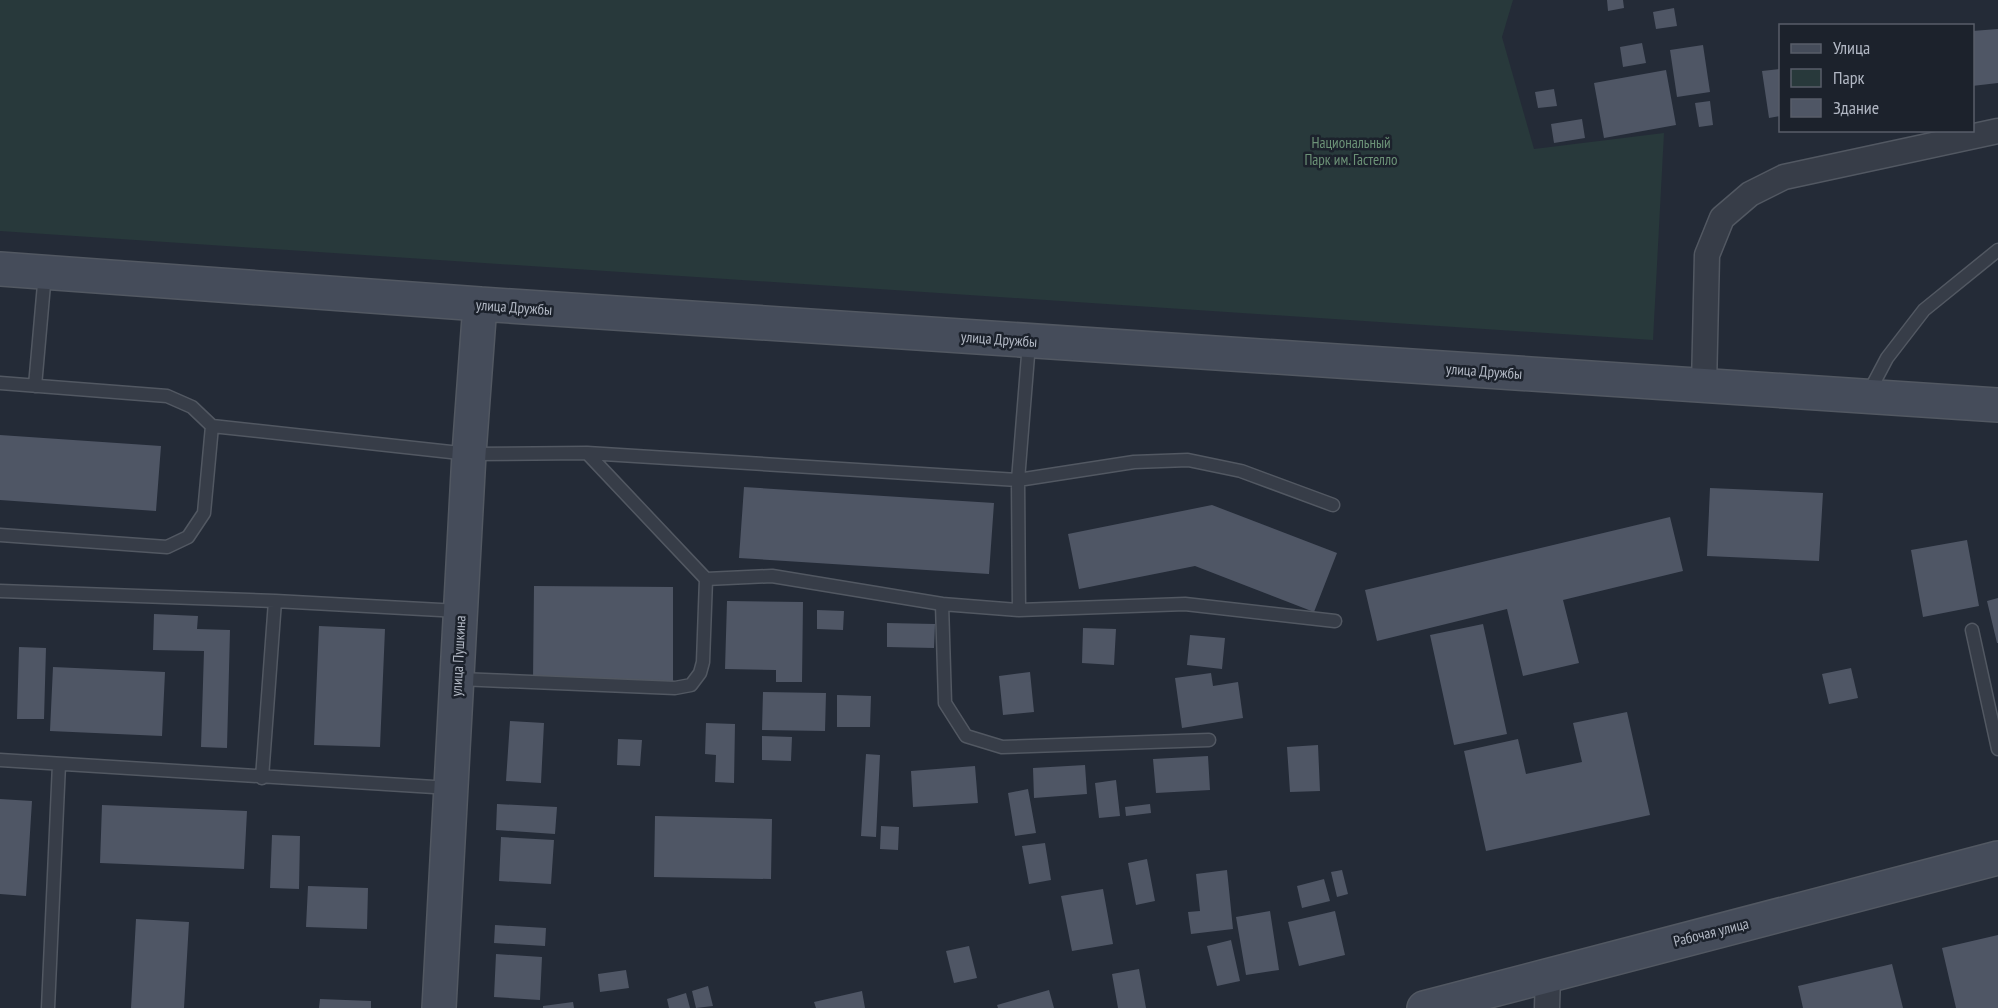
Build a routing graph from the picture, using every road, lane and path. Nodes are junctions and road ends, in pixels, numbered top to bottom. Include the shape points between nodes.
1 (1998, 131) edge
2 (1998, 250) edge
3 (0, 270) edge
4 (45, 272) junction
5 (480, 304) junction
6 (1029, 341) junction
7 (0, 383) edge
8 (35, 386) junction
9 (1704, 386) junction
10 (1867, 396) junction
11 (1998, 405) edge
12 (212, 426) junction
13 (587, 453) junction
14 (469, 454) junction
15 (1018, 480) junction
16 (1334, 505) dead end
17 (0, 535) edge
18 (706, 579) junction
19 (0, 591) edge
20 (275, 600) junction
21 (942, 604) junction
22 (1019, 610) junction
23 (461, 612) junction
24 (1335, 621) dead end
25 (1972, 630) dead end
26 (457, 679) junction
27 (1209, 740) dead end
28 (1998, 749) edge
29 (0, 760) edge
30 (59, 764) junction
31 (262, 778) junction
32 (451, 788) junction
33 (1998, 858) edge
34 (1548, 974) junction
35 (48, 1008) edge
36 (439, 1008) edge
37 (1424, 1008) edge
38 (1547, 1008) edge

1 - 9 street via 1784,177 1749,194 1722,218 1707,255
2 - 10 lane via 1924,310 1887,358
3 - 4 main road, улица Дружбы
4 - 5 main road, улица Дружбы
4 - 8 lane
5 - 6 main road, улица Дружбы
5 - 14 main road, улица Пушкина
6 - 9 main road, улица Дружбы
6 - 15 lane
7 - 8 lane
8 - 12 lane via 167,396 192,407
9 - 10 main road, улица Дружбы
10 - 11 main road, улица Дружбы
12 - 14 lane
12 - 17 lane via 204,513 188,537 167,547
13 - 14 lane
13 - 15 lane
13 - 18 lane
14 - 23 main road, улица Пушкина
15 - 16 lane via 1134,462 1188,460 1240,471
15 - 22 lane
18 - 21 lane via 772,576
18 - 26 lane via 704,662 691,685 675,688
19 - 20 lane
20 - 23 lane
20 - 31 lane
21 - 22 lane
21 - 27 lane via 945,703 966,736 1002,747
22 - 24 lane via 1185,604
23 - 26 main road, улица Пушкина
25 - 28 lane
26 - 32 main road, улица Пушкина
29 - 30 lane
30 - 31 lane
30 - 35 lane
31 - 32 lane
32 - 36 main road, улица Пушкина
33 - 34 main road, Рабочая улица
34 - 37 main road, Рабочая улица
34 - 38 street

